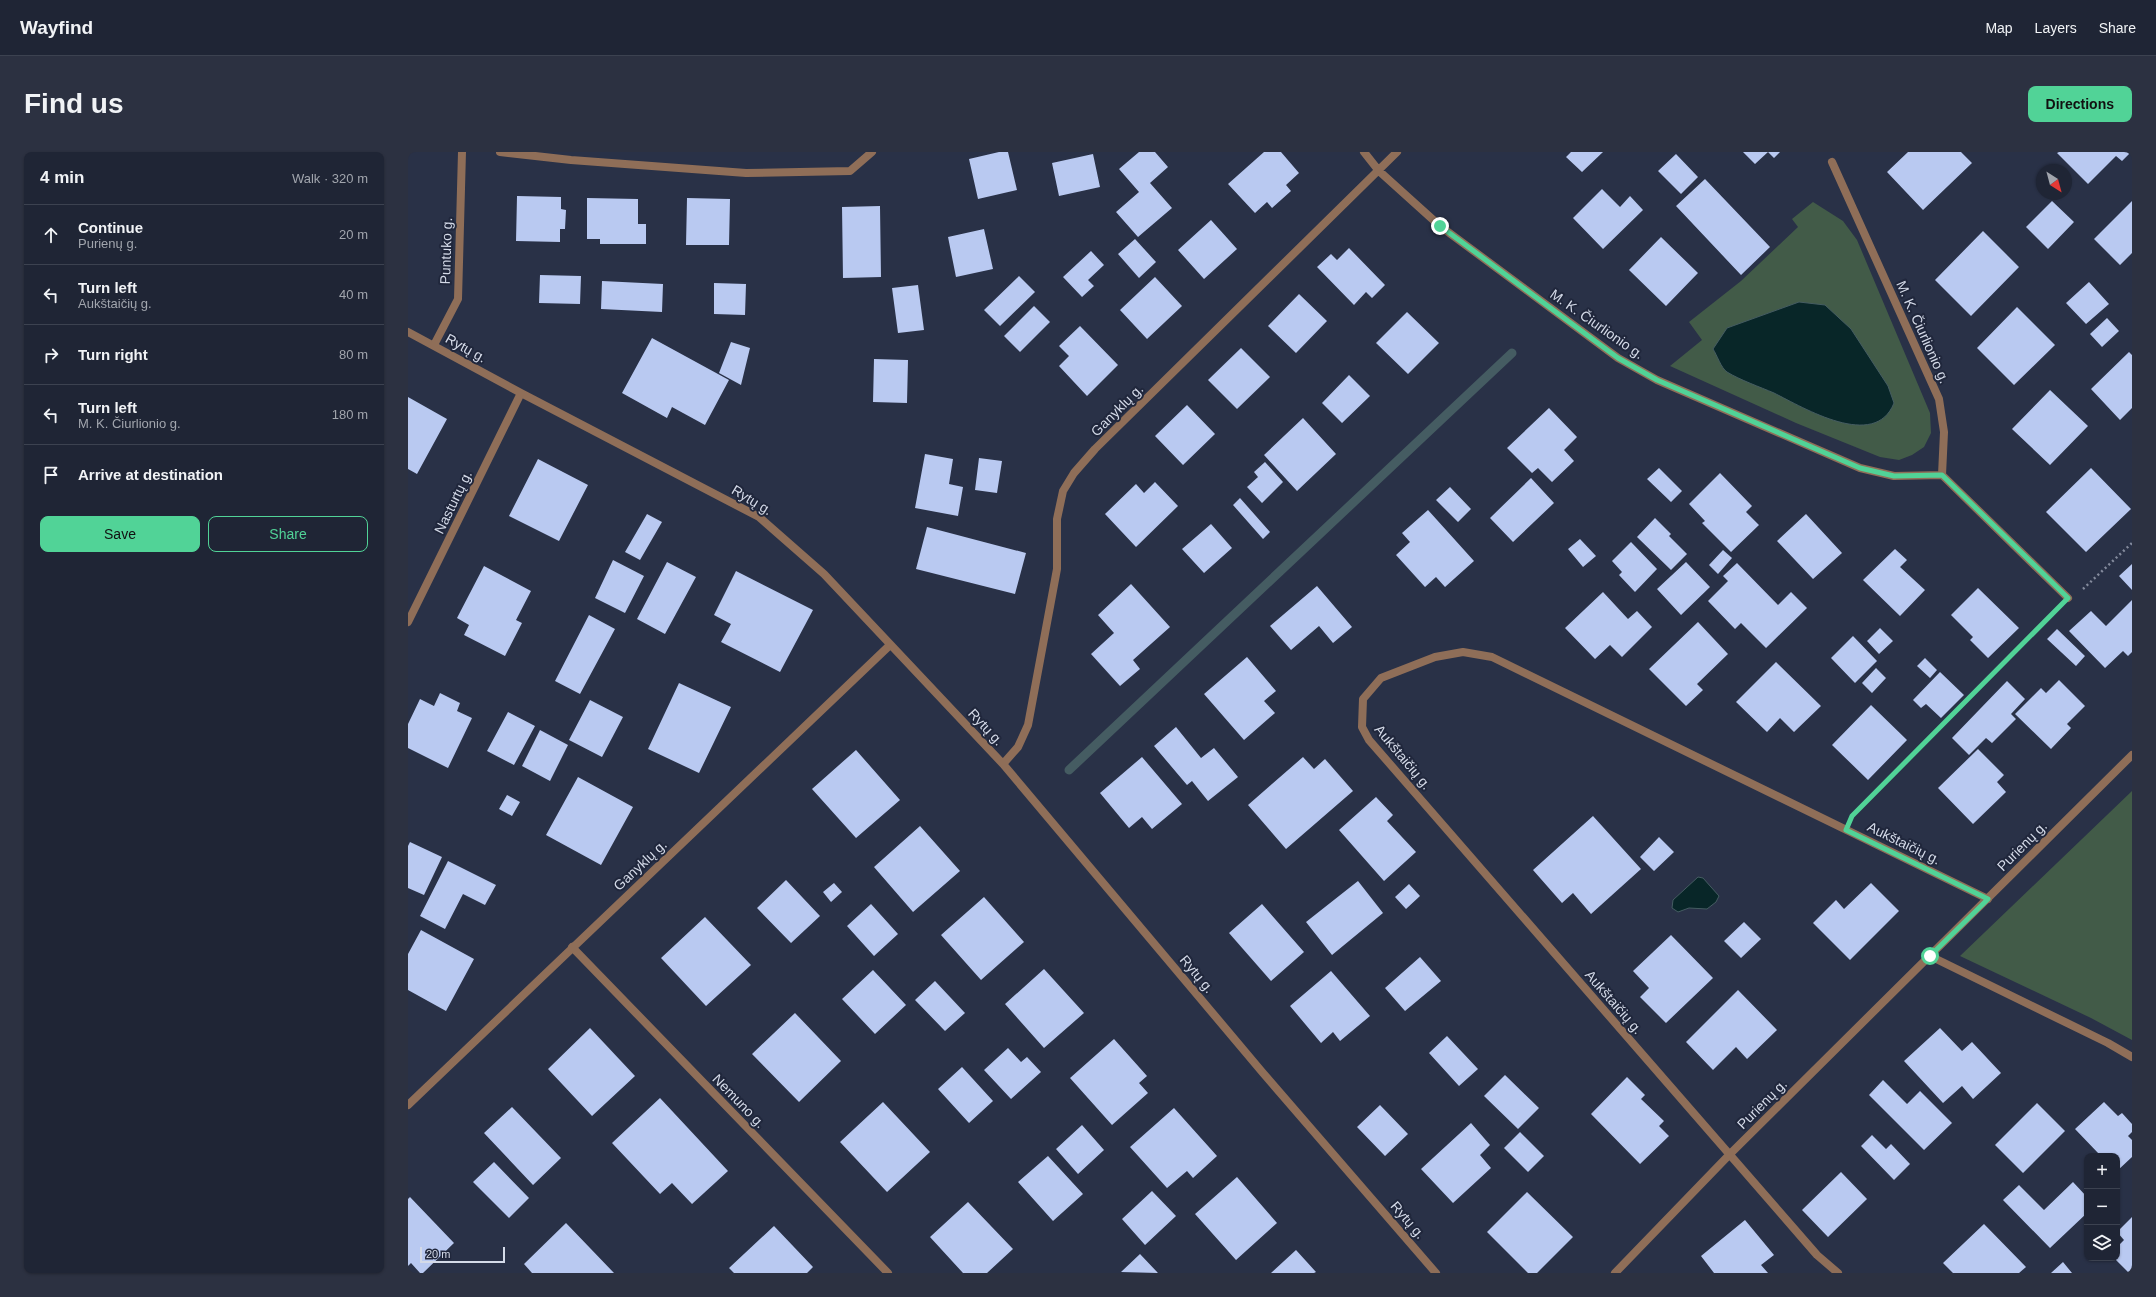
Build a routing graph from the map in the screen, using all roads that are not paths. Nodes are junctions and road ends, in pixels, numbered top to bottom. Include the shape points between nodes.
1 (462, 152) edge
2 (500, 152) edge
3 (872, 152) edge
4 (1364, 152) edge
5 (1397, 152) edge
6 (1832, 162) dead end
7 (1379, 171) junction
8 (408, 332) edge
9 (434, 345) junction
10 (521, 393) junction
11 (1942, 475) junction
12 (2068, 598) road end
13 (408, 622) edge
14 (890, 645) junction
15 (2132, 755) edge
16 (1003, 764) junction
17 (1988, 899) junction
18 (572, 947) junction
19 (1930, 956) junction
20 (2132, 1057) edge
21 (408, 1105) edge
22 (1730, 1154) junction
23 (888, 1273) edge
24 (1436, 1273) edge
25 (1615, 1273) edge
26 (1838, 1273) edge

1 - 9 street, Puntuko g. via 458,299
2 - 3 street via 746,173 850,171
4 - 7 street, M. K. Čiurlionio g.
5 - 7 street, Ganyklų g.
6 - 11 street, M. K. Čiurlionio g. via 1939,399 1944,432
7 - 11 street, M. K. Čiurlionio g. via 1440,226 1618,358 1657,380 1860,468 1894,476
7 - 16 street, Ganyklų g. via 1095,449 1074,473 1063,491 1057,519 1056,569 1028,725 1018,747
8 - 9 street, Rytų g.
9 - 10 street, Rytų g.
10 - 13 street, Nasturtų g.
10 - 14 street, Rytų g. via 759,517 824,574
11 - 12 street
14 - 16 street, Rytų g.
14 - 18 street, Ganyklų g.
15 - 17 street, Purienų g.
16 - 24 street, Rytų g. via 1263,1073
17 - 19 street, Purienų g.
17 - 22 street, Aukštaičių g. via 1492,657 1463,652 1435,657 1381,678 1363,699 1362,727 1370,740
18 - 21 street, Ganyklų g.
18 - 23 street, Nemuno g.
19 - 20 street
19 - 22 street, Purienų g.
22 - 25 street, Purienų g.
22 - 26 street, Aukštaičių g. via 1817,1255

